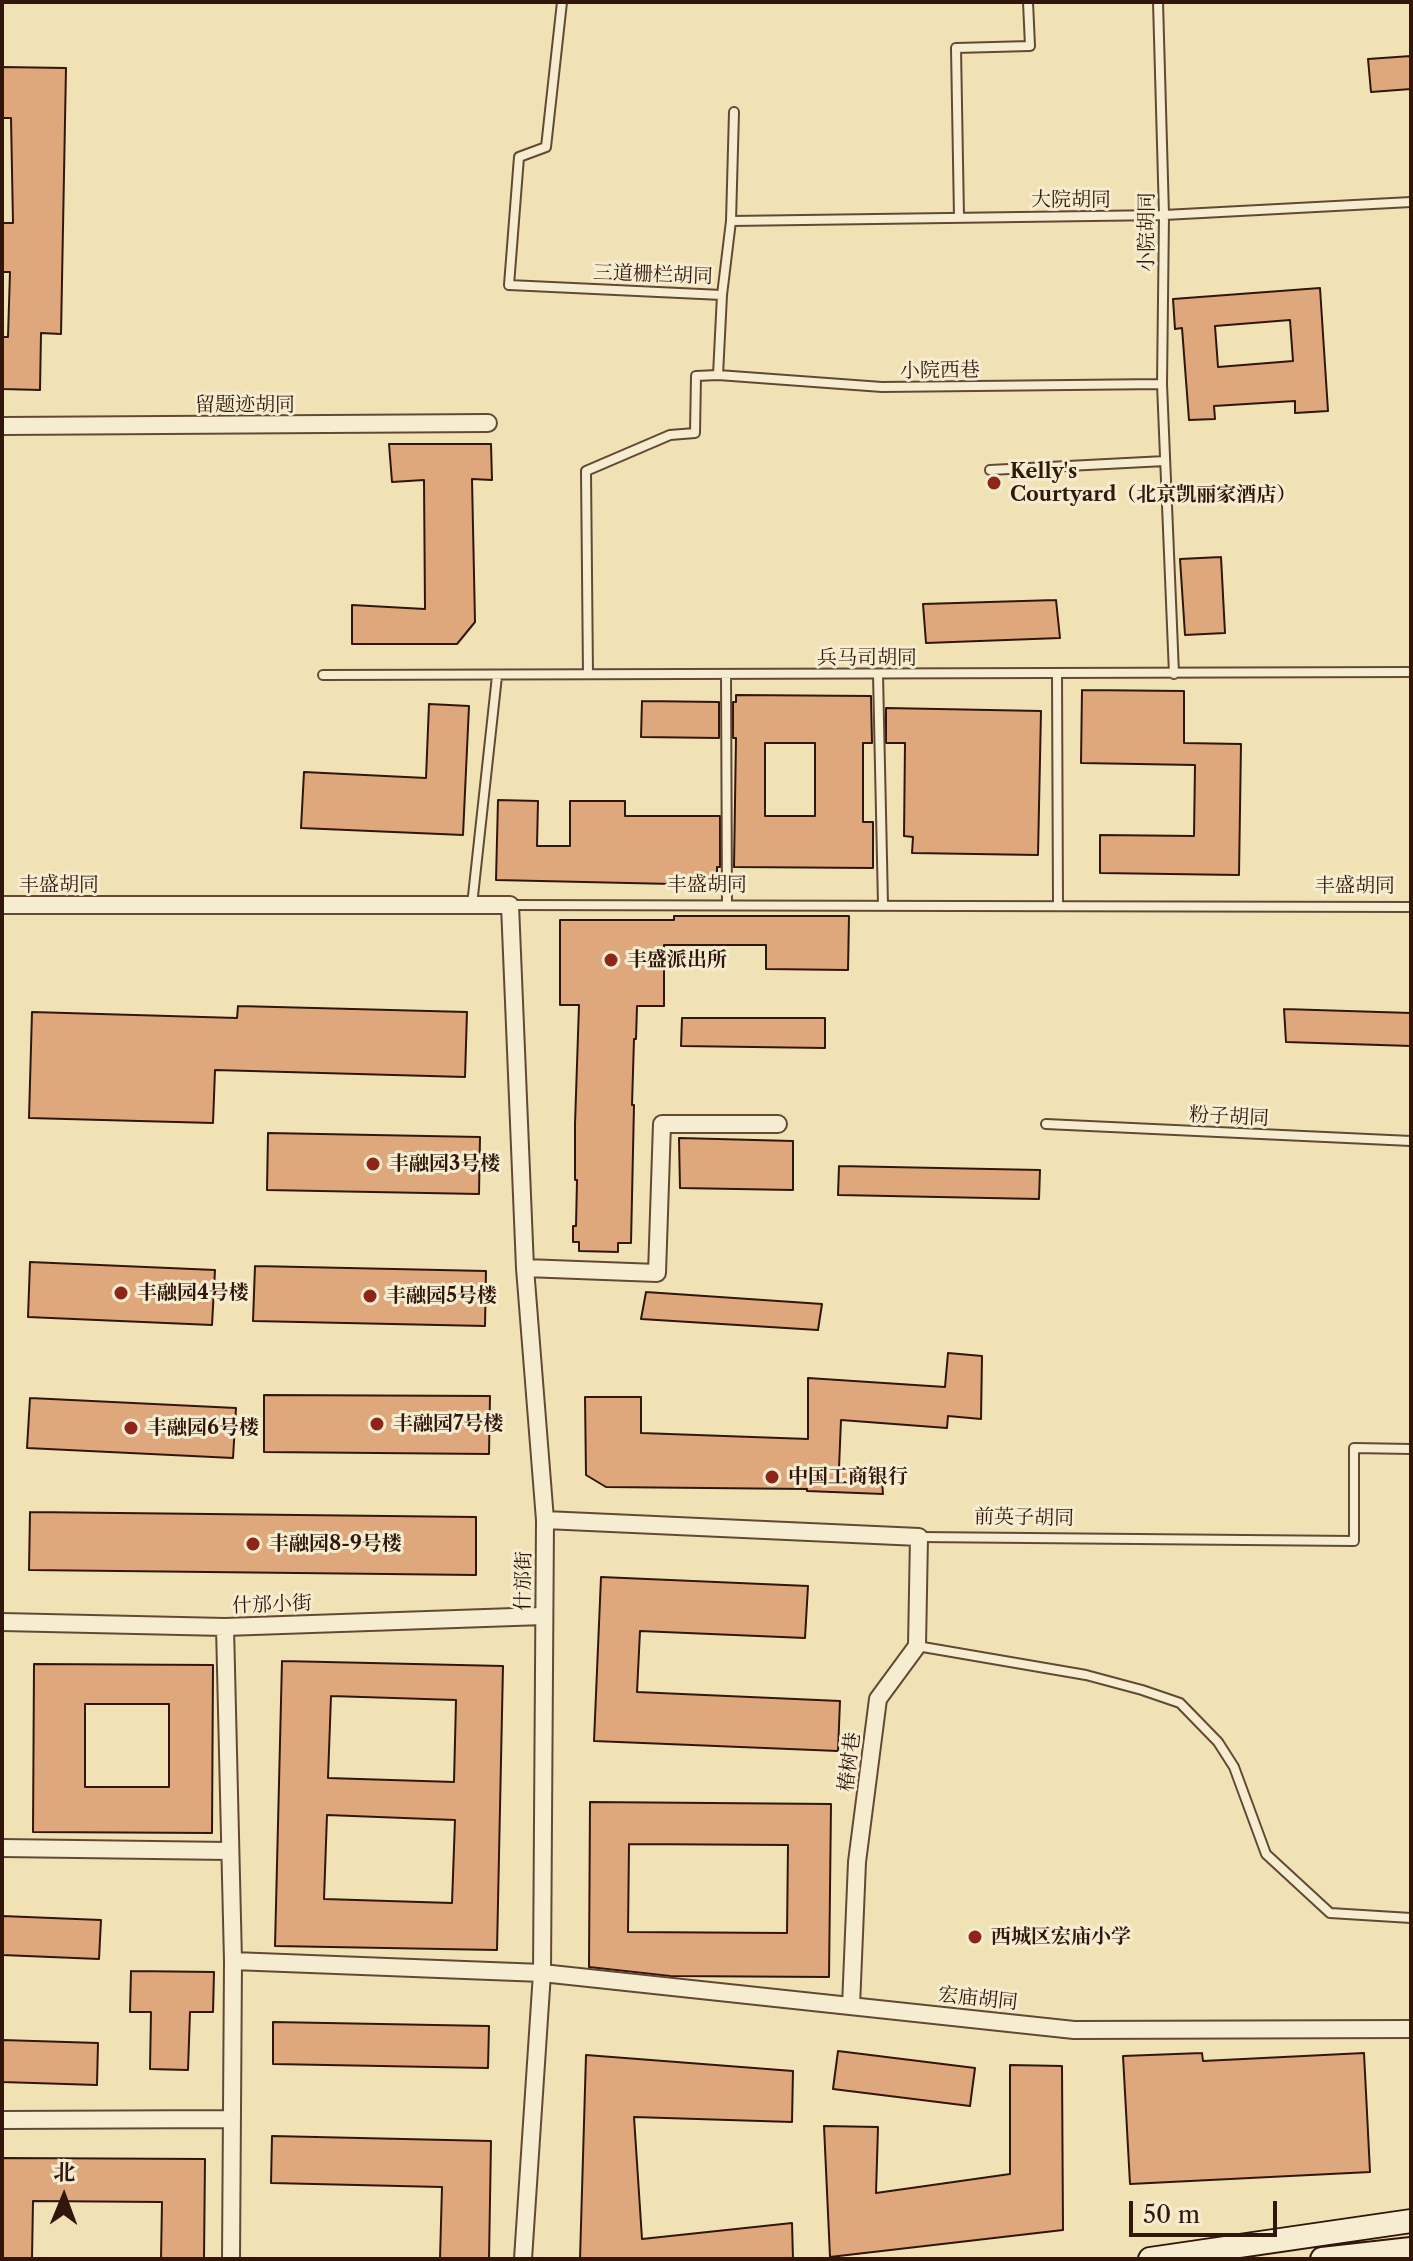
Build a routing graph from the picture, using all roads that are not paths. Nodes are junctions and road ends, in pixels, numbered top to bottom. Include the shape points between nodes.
1 (562, 2) edge
2 (1028, 2) edge
3 (1158, 2) edge
4 (734, 112) dead end
5 (1411, 202) edge
6 (1164, 215) junction
7 (959, 217) junction
8 (731, 221) junction
9 (722, 295) junction
10 (718, 375) junction
11 (1162, 384) junction
12 (488, 423) dead end
13 (2, 426) edge
14 (1165, 461) junction
15 (990, 470) dead end
16 (1411, 672) edge
17 (588, 674) junction
18 (726, 674) junction
19 (878, 674) junction
20 (1057, 674) junction
21 (1174, 674) junction
22 (323, 675) dead end
23 (497, 676) junction
24 (2, 905) edge
25 (472, 905) junction
26 (510, 905) junction
27 (727, 905) junction
28 (883, 905) junction
29 (1058, 906) junction
30 (1411, 907) edge
31 (778, 1124) dead end
32 (1046, 1124) dead end
33 (1411, 1141) edge
34 (525, 1268) junction
35 (1411, 1449) edge
36 (545, 1520) junction
37 (919, 1537) junction
38 (543, 1616) junction
39 (2, 1622) edge
40 (225, 1627) junction
41 (917, 1646) junction
42 (2, 1848) edge
43 (229, 1851) junction
44 (1411, 1918) edge
45 (233, 1961) junction
46 (542, 1973) junction
47 (851, 2006) junction
48 (1411, 2029) edge
49 (230, 2119) junction
50 (2, 2120) edge
51 (1411, 2221) edge
52 (1411, 2249) edge
53 (1330, 2258) edge
54 (231, 2259) edge
55 (523, 2259) edge
56 (1150, 2259) edge

1 - 9 lane, 三道栅栏胡同 via 546,147 519,157 509,285
2 - 7 lane via 1030,46 956,48
3 - 6 lane, 小院胡同
4 - 8 lane, 三道栅栏胡同
5 - 6 lane, 大院胡同
6 - 7 lane, 大院胡同
6 - 11 lane, 小院胡同
7 - 8 lane, 大院胡同
8 - 9 lane, 三道栅栏胡同
9 - 10 lane
10 - 11 lane, 小院西巷 via 882,387
10 - 17 lane via 696,376 695,433 670,435 586,471
11 - 14 lane, 小院胡同
12 - 13 street, 留题迹胡同
14 - 15 lane
14 - 21 lane, 小院胡同
16 - 21 lane, 兵马司胡同
17 - 18 lane, 兵马司胡同
17 - 23 lane, 兵马司胡同
18 - 19 lane, 兵马司胡同
18 - 27 lane
19 - 20 lane, 兵马司胡同
19 - 28 lane
20 - 21 lane, 兵马司胡同
20 - 29 lane
22 - 23 lane, 兵马司胡同
23 - 25 lane
24 - 25 street, 丰盛胡同
25 - 26 street, 丰盛胡同
26 - 27 lane, 丰盛胡同
26 - 34 street, 什邡街
27 - 28 lane, 丰盛胡同
28 - 29 lane, 丰盛胡同
29 - 30 lane, 丰盛胡同
31 - 34 street via 662,1124 657,1273
32 - 33 lane, 粉子胡同
34 - 36 street, 什邡街
35 - 37 lane, 前英子胡同 via 1354,1448 1354,1541
36 - 37 street, 前英子胡同
36 - 38 street, 什邡街
37 - 41 street
38 - 40 street, 什邡小街
38 - 46 street, 什邡街
39 - 40 street, 什邡小街
40 - 43 street
41 - 44 lane via 1086,1675 1180,1703 1234,1767 1266,1854 1330,1913
41 - 47 street, 椿树巷 via 878,1699 857,1862
42 - 43 street
43 - 45 street
45 - 46 street, 宏庙胡同
45 - 49 street
46 - 47 street, 宏庙胡同
46 - 55 street, 什邡街
47 - 48 street, 宏庙胡同 via 1074,2030
49 - 50 street
49 - 54 street
51 - 56 main road
52 - 53 main road

